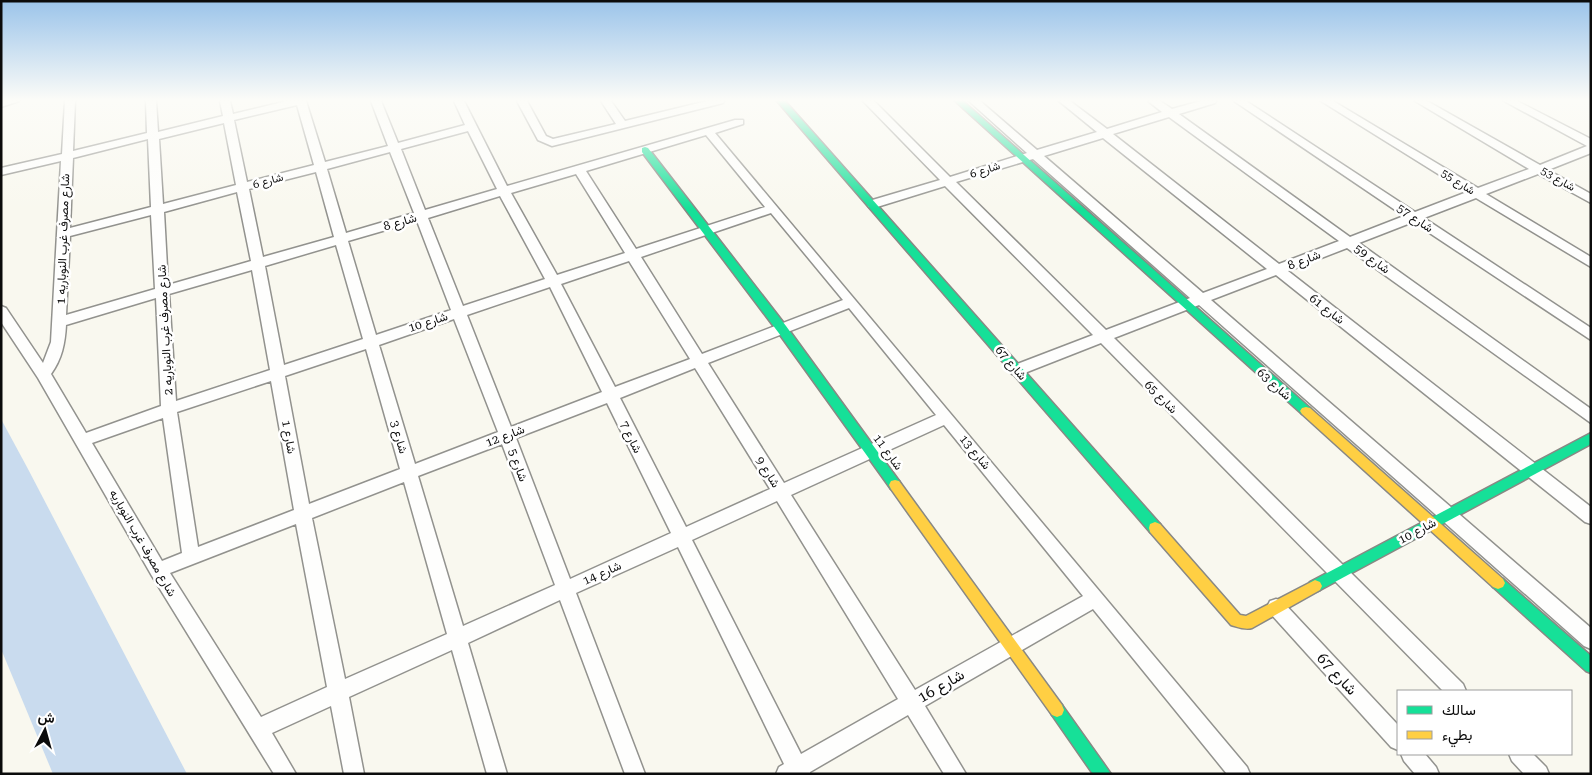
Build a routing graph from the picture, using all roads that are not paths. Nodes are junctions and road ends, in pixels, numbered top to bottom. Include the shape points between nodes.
1 (67, 137) edge
2 (147, 137) edge
3 (152, 137) edge
4 (232, 137) edge
5 (311, 137) edge
6 (390, 137) edge
7 (434, 137) edge
8 (477, 137) edge
9 (543, 137) edge
10 (576, 137) edge
11 (688, 137) edge
12 (713, 137) edge
13 (814, 137) edge
14 (903, 137) edge
15 (1005, 137) edge
16 (1010, 137) edge
17 (1091, 137) edge
18 (1110, 137) edge
19 (1203, 137) edge
20 (1293, 137) edge
21 (1385, 137) edge
22 (1483, 137) edge
23 (1578, 137) edge
24 (1591, 144) edge
25 (394, 148) junction
26 (1591, 149) edge
27 (645, 150) junction
28 (66, 156) junction
29 (1029, 156) junction
30 (320, 167) junction
31 (580, 169) junction
32 (1539, 169) junction
33 (1, 172) edge
34 (947, 182) junction
35 (243, 187) junction
36 (504, 192) junction
37 (1477, 194) junction
38 (1591, 199) edge
39 (873, 204) junction
40 (774, 208) junction
41 (158, 209) junction
42 (421, 216) junction
43 (1414, 218) junction
44 (706, 230) junction
45 (63, 234) junction
46 (341, 240) junction
47 (1350, 243) junction
48 (633, 254) junction
49 (1591, 263) edge
50 (258, 264) junction
51 (1278, 270) junction
52 (553, 281) junction
53 (162, 292) junction
54 (1201, 300) junction
55 (852, 302) junction
56 (1186, 305) junction
57 (1, 311) edge
58 (459, 312) junction
59 (59, 322) junction
60 (782, 329) junction
61 (1591, 335) edge
62 (1102, 338) junction
63 (371, 342) junction
64 (699, 361) junction
65 (1017, 370) junction
66 (277, 373) junction
67 (44, 374) junction
68 (611, 395) junction
69 (169, 409) junction
70 (946, 417) junction
71 (1591, 417) edge
72 (507, 436) junction
73 (1591, 438) edge
74 (83, 440) junction
75 (870, 451) junction
76 (1531, 470) junction
77 (409, 473) junction
78 (780, 492) junction
79 (303, 515) junction
80 (1447, 515) junction
81 (1591, 517) edge
82 (1431, 524) junction
83 (680, 537) junction
84 (191, 558) junction
85 (158, 570) junction
86 (1338, 574) junction
87 (564, 589) junction
88 (1096, 598) junction
89 (1276, 607) junction
90 (1242, 623) joint
91 (457, 638) junction
92 (1591, 640) edge
93 (1012, 646) junction
94 (1591, 666) edge
95 (1455, 690) edge
96 (337, 692) junction
97 (912, 702) junction
98 (257, 728) junction
99 (1397, 739) edge
100 (1411, 755) edge
101 (1520, 755) edge
102 (794, 772) edge
103 (286, 774) edge
104 (354, 774) edge
105 (497, 774) edge
106 (635, 774) edge
107 (956, 774) edge
108 (1104, 774) edge
109 (1240, 774) edge
110 (1429, 774) edge
111 (1539, 774) edge

1 - 28 street, شارع مصرف غرب النوباريه 1
2 - 28 street
3 - 41 street, شارع مصرف غرب النوباريه 2
4 - 35 street, شارع 1
5 - 30 street, شارع 3
6 - 25 street, شارع 5
7 - 25 street, شارع 6
8 - 36 street, شارع 7
9 - 10 street via 552,143
11 - 27 street, شارع 8
12 - 40 street, شارع 13
13 - 39 street, شارع 67
14 - 34 street, شارع 65
15 - 29 street, شارع 63
16 - 29 street, شارع 63
17 - 29 street, شارع 6
18 - 51 street, شارع 61
19 - 47 street, شارع 59
20 - 43 street, شارع 57
21 - 37 street, شارع 55
22 - 32 street, شارع 53
23 - 24 street
25 - 30 street, شارع 6
25 - 42 street, شارع 5
26 - 32 street, شارع 8
27 - 31 street, شارع 8
27 - 44 street, شارع 11
28 - 33 street
28 - 45 street, شارع مصرف غرب النوباريه 1
29 - 34 street, شارع 6
29 - 54 street, شارع 63
29 - 56 street, شارع 63
30 - 35 street, شارع 6
30 - 46 street, شارع 3
31 - 36 street, شارع 8
31 - 48 street, شارع 9
32 - 37 street, شارع 8
32 - 38 street, شارع 53
34 - 39 street, شارع 6
34 - 62 street, شارع 65
35 - 41 street, شارع 6
35 - 50 street, شارع 1
36 - 42 street, شارع 8
36 - 52 street, شارع 7
37 - 43 street, شارع 8
37 - 49 street, شارع 55
39 - 65 street, شارع 67
40 - 44 street, شارع 10
40 - 55 street, شارع 13
41 - 45 street, شارع 6
41 - 53 street, شارع مصرف غرب النوباريه 2
42 - 46 street, شارع 8
42 - 58 street, شارع 5
43 - 47 street, شارع 8
43 - 61 street, شارع 57
44 - 48 street, شارع 10
44 - 60 street, شارع 11
45 - 59 street, شارع مصرف غرب النوباريه 1
46 - 50 street, شارع 8
46 - 63 street, شارع 3
47 - 51 street, شارع 8
47 - 71 street, شارع 59
48 - 52 street, شارع 10
48 - 64 street, شارع 9
50 - 53 street, شارع 8
50 - 66 street, شارع 1
51 - 54 street, شارع 8
51 - 76 street, شارع 61
52 - 58 street, شارع 10
52 - 68 street, شارع 7
53 - 59 street, شارع 8
53 - 69 street, شارع مصرف غرب النوباريه 2
54 - 56 street, شارع 8
54 - 80 street, شارع 63
55 - 60 street, شارع 12
55 - 70 street, شارع 13
56 - 62 street, شارع 8
56 - 82 street, شارع 63
57 - 67 street, شارع مصرف غرب النوباريه
58 - 63 street, شارع 10
58 - 72 street, شارع 5
59 - 67 street, شارع مصرف غرب النوباريه 1 via 56,353
60 - 64 street, شارع 12
60 - 75 street, شارع 11
62 - 65 street, شارع 8
62 - 86 street, شارع 65
63 - 66 street, شارع 10
63 - 77 street, شارع 3
64 - 68 street, شارع 12
64 - 78 street, شارع 9
65 - 90 street, شارع 67
66 - 69 street, شارع 10
66 - 79 street, شارع 1
67 - 74 street, شارع مصرف غرب النوباريه
68 - 72 street, شارع 12
68 - 83 street, شارع 7
69 - 74 street, شارع 10
69 - 84 street, شارع مصرف غرب النوباريه 2
70 - 75 street, شارع 14
70 - 88 street, شارع 13
72 - 77 street, شارع 12
72 - 87 street, شارع 5
73 - 76 street, شارع 10
74 - 85 street, شارع مصرف غرب النوباريه
75 - 78 street, شارع 14
75 - 93 street, شارع 11
76 - 80 street, شارع 10
76 - 81 street, شارع 61
77 - 79 street, شارع 12
77 - 91 street, شارع 3
78 - 83 street, شارع 14
78 - 97 street, شارع 9
79 - 84 street, شارع 12
79 - 96 street, شارع 1
80 - 82 street, شارع 10
80 - 92 street, شارع 63
82 - 86 street, شارع 10
82 - 94 street, شارع 63
83 - 87 street, شارع 14
83 - 102 street, شارع 7
84 - 85 street, شارع 12
85 - 98 street, شارع مصرف غرب النوباريه
86 - 89 street, شارع 10
86 - 95 street, شارع 65
87 - 91 street, شارع 14
87 - 106 street, شارع 5
88 - 93 street, شارع 16
88 - 109 street, شارع 13
89 - 90 street, شارع 10 via 1248,623
89 - 99 street, شارع 67
91 - 96 street, شارع 14
91 - 105 street, شارع 3
93 - 97 street, شارع 16
93 - 108 street, شارع 11
96 - 98 street, شارع 14
96 - 104 street, شارع 1
97 - 102 street, شارع 16
97 - 107 street, شارع 9
98 - 103 street, شارع مصرف غرب النوباريه
100 - 110 street
101 - 111 street

